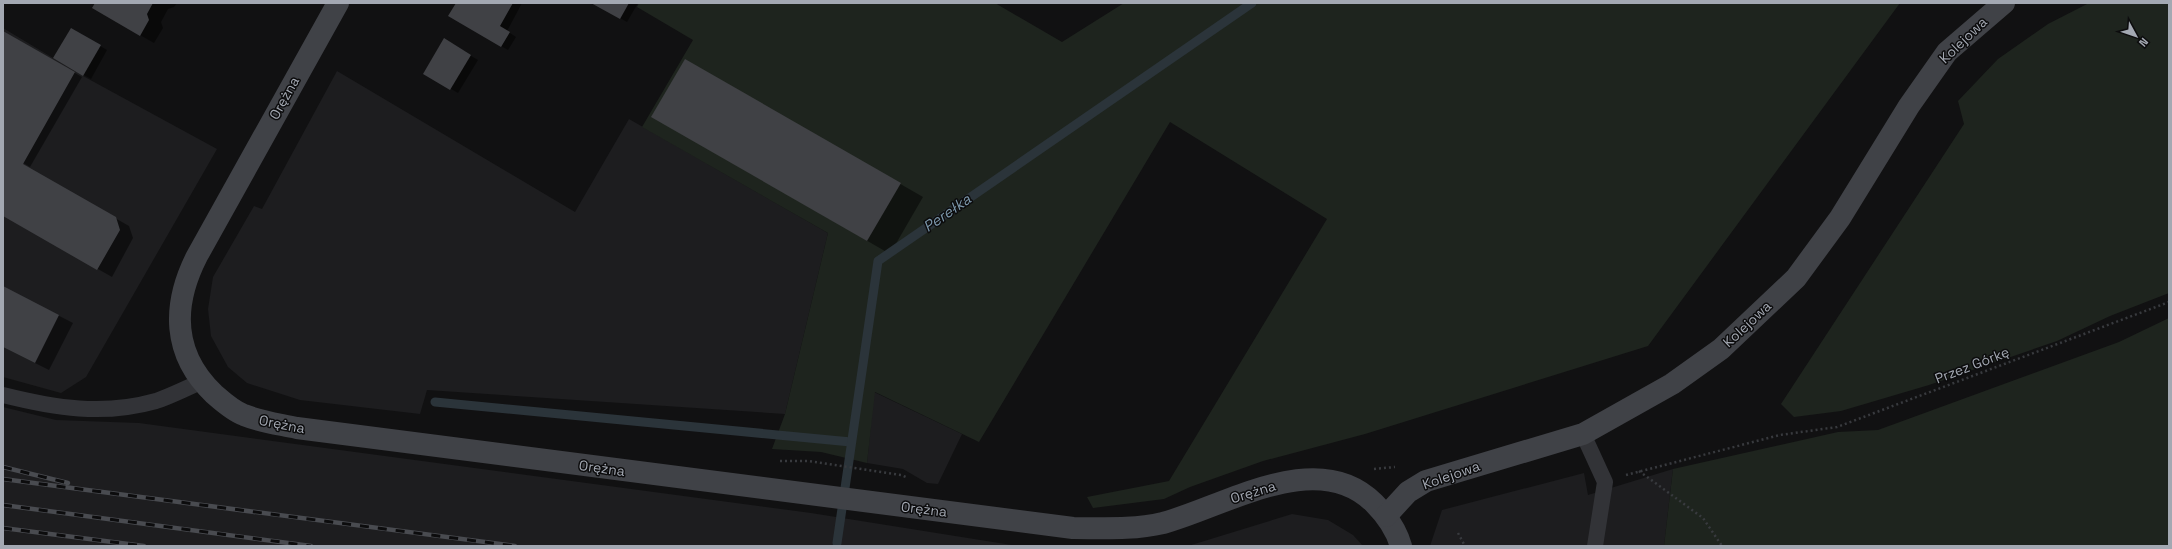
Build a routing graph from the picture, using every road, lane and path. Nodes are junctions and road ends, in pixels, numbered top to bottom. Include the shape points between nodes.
1 (338, 3) edge
2 (2004, 3) edge
3 (2169, 302) edge
4 (201, 382) junction
5 (3, 395) edge
6 (1583, 434) junction
7 (778, 461) dead end
8 (1400, 465) dead end
9 (1392, 467) dead end
10 (1639, 471) junction
11 (901, 475) dead end
12 (1605, 482) junction
13 (1386, 516) junction
14 (1458, 533) dead end
15 (1401, 546) edge
16 (1465, 546) edge
17 (1595, 546) edge
18 (1722, 546) edge

1 - 4 street, Orężna via 186,278 180,305 180,329 187,356
2 - 6 street, Kolejowa via 1947,52 1909,106 1840,218 1796,278 1721,349 1672,384
3 - 10 path, Przez Górkę via 1837,427 1780,435
4 - 5 lane via 157,400 118,409 82,410 37,404
4 - 13 street, Orężna via 220,400 242,415 266,422 760,489 1072,528 1125,528 1162,523 1254,489 1308,480 1339,482 1355,489 1369,498
6 - 12 lane
6 - 13 street, Kolejowa via 1426,481 1408,492
7 - 11 path via 809,461
8 - 9 path
10 - 12 path, Przez Górkę
10 - 18 path via 1704,518
12 - 17 lane
13 - 15 street, Orężna
14 - 16 path

